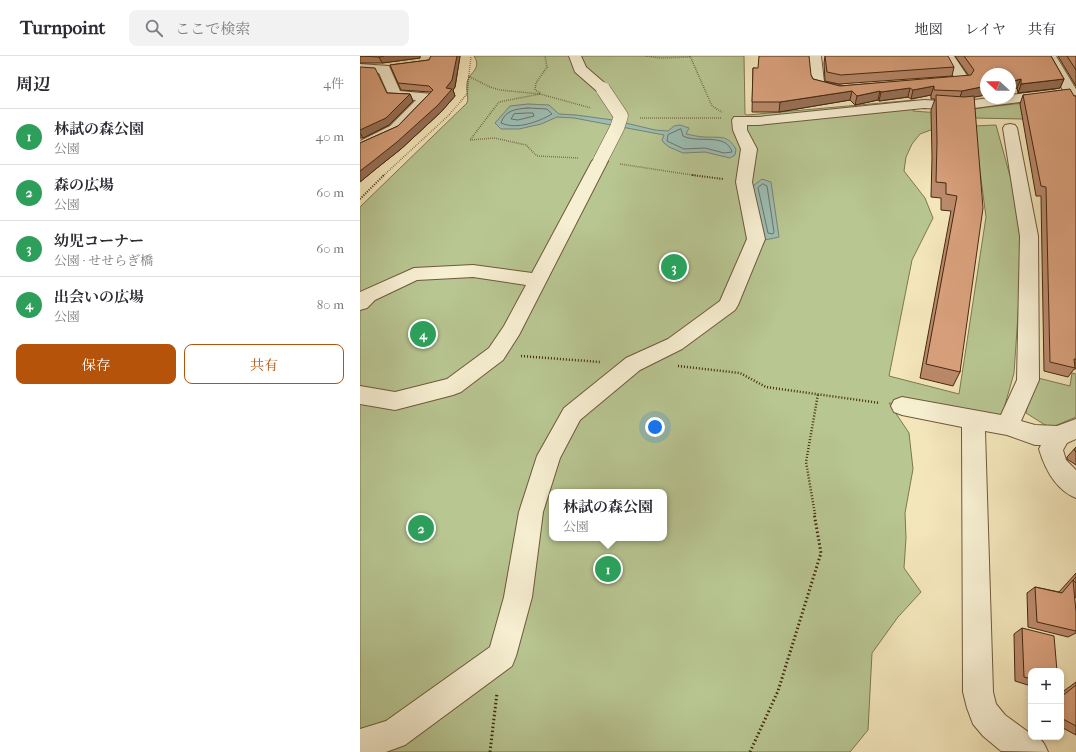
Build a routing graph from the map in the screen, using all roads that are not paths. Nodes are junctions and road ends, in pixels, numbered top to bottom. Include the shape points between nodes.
1 (575, 56) edge
2 (948, 56) edge
3 (1050, 56) edge
4 (820, 58) edge
5 (360, 68) edge
6 (924, 83) edge
7 (854, 89) edge
8 (1072, 90) edge
9 (1010, 128) dead end
10 (360, 147) edge
11 (537, 280) junction
12 (360, 303) edge
13 (360, 395) edge
14 (902, 406) road end
15 (973, 419) junction
16 (1007, 426) junction
17 (1067, 432) edge
18 (1076, 487) edge
19 (360, 745) edge
20 (1032, 752) edge

1 - 11 street, bridge via 580,69 603,89 621,116 600,162
2 - 6 street via 963,80
3 - 8 street
4 - 7 street via 818,84 839,90
5 - 10 street via 390,68 395,95 427,97 395,129
8 - 19 street via 959,106 924,104 739,120 740,130 748,149 744,182 756,239 728,305 675,344 633,364 572,414 549,456 531,512 518,597 502,656 394,734
9 - 16 street via 1029,236 1028,380
11 - 12 street via 473,271 414,274 368,295
11 - 13 street via 512,330 496,354 453,386 395,401
14 - 15 street
15 - 16 street
15 - 20 street via 978,692 984,713 1001,732
16 - 17 street via 1035,436
17 - 18 street via 1052,449 1056,465

